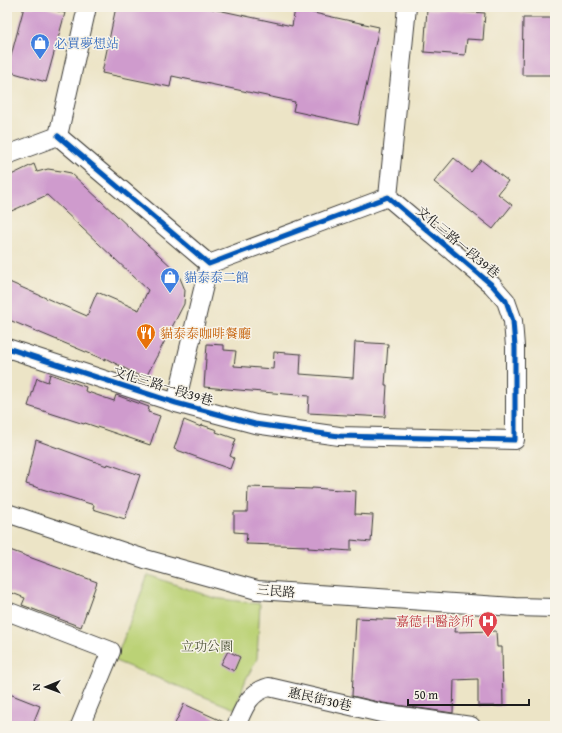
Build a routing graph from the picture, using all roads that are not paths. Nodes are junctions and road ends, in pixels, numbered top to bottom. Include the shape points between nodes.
1 (87, 7) edge
2 (407, 7) edge
3 (58, 136) junction
4 (7, 155) edge
5 (388, 197) junction
6 (209, 264) junction
7 (7, 348) edge
8 (176, 403) junction
9 (7, 513) edge
10 (555, 608) edge
11 (7, 611) edge
12 (80, 726) edge
13 (236, 726) edge
14 (471, 726) edge

1 - 3 street
2 - 5 street
3 - 4 street
3 - 6 street
5 - 6 street
5 - 8 street, 文化三路一段39巷 via 492,285 506,301 513,321 515,347 515,440 339,436 255,424
6 - 8 street
7 - 8 street, 文化三路一段39巷
9 - 10 street, 三民路 via 145,559 257,590
11 - 12 street via 111,651
13 - 14 street, 惠民街30巷 via 245,705 260,690 269,687 381,713

